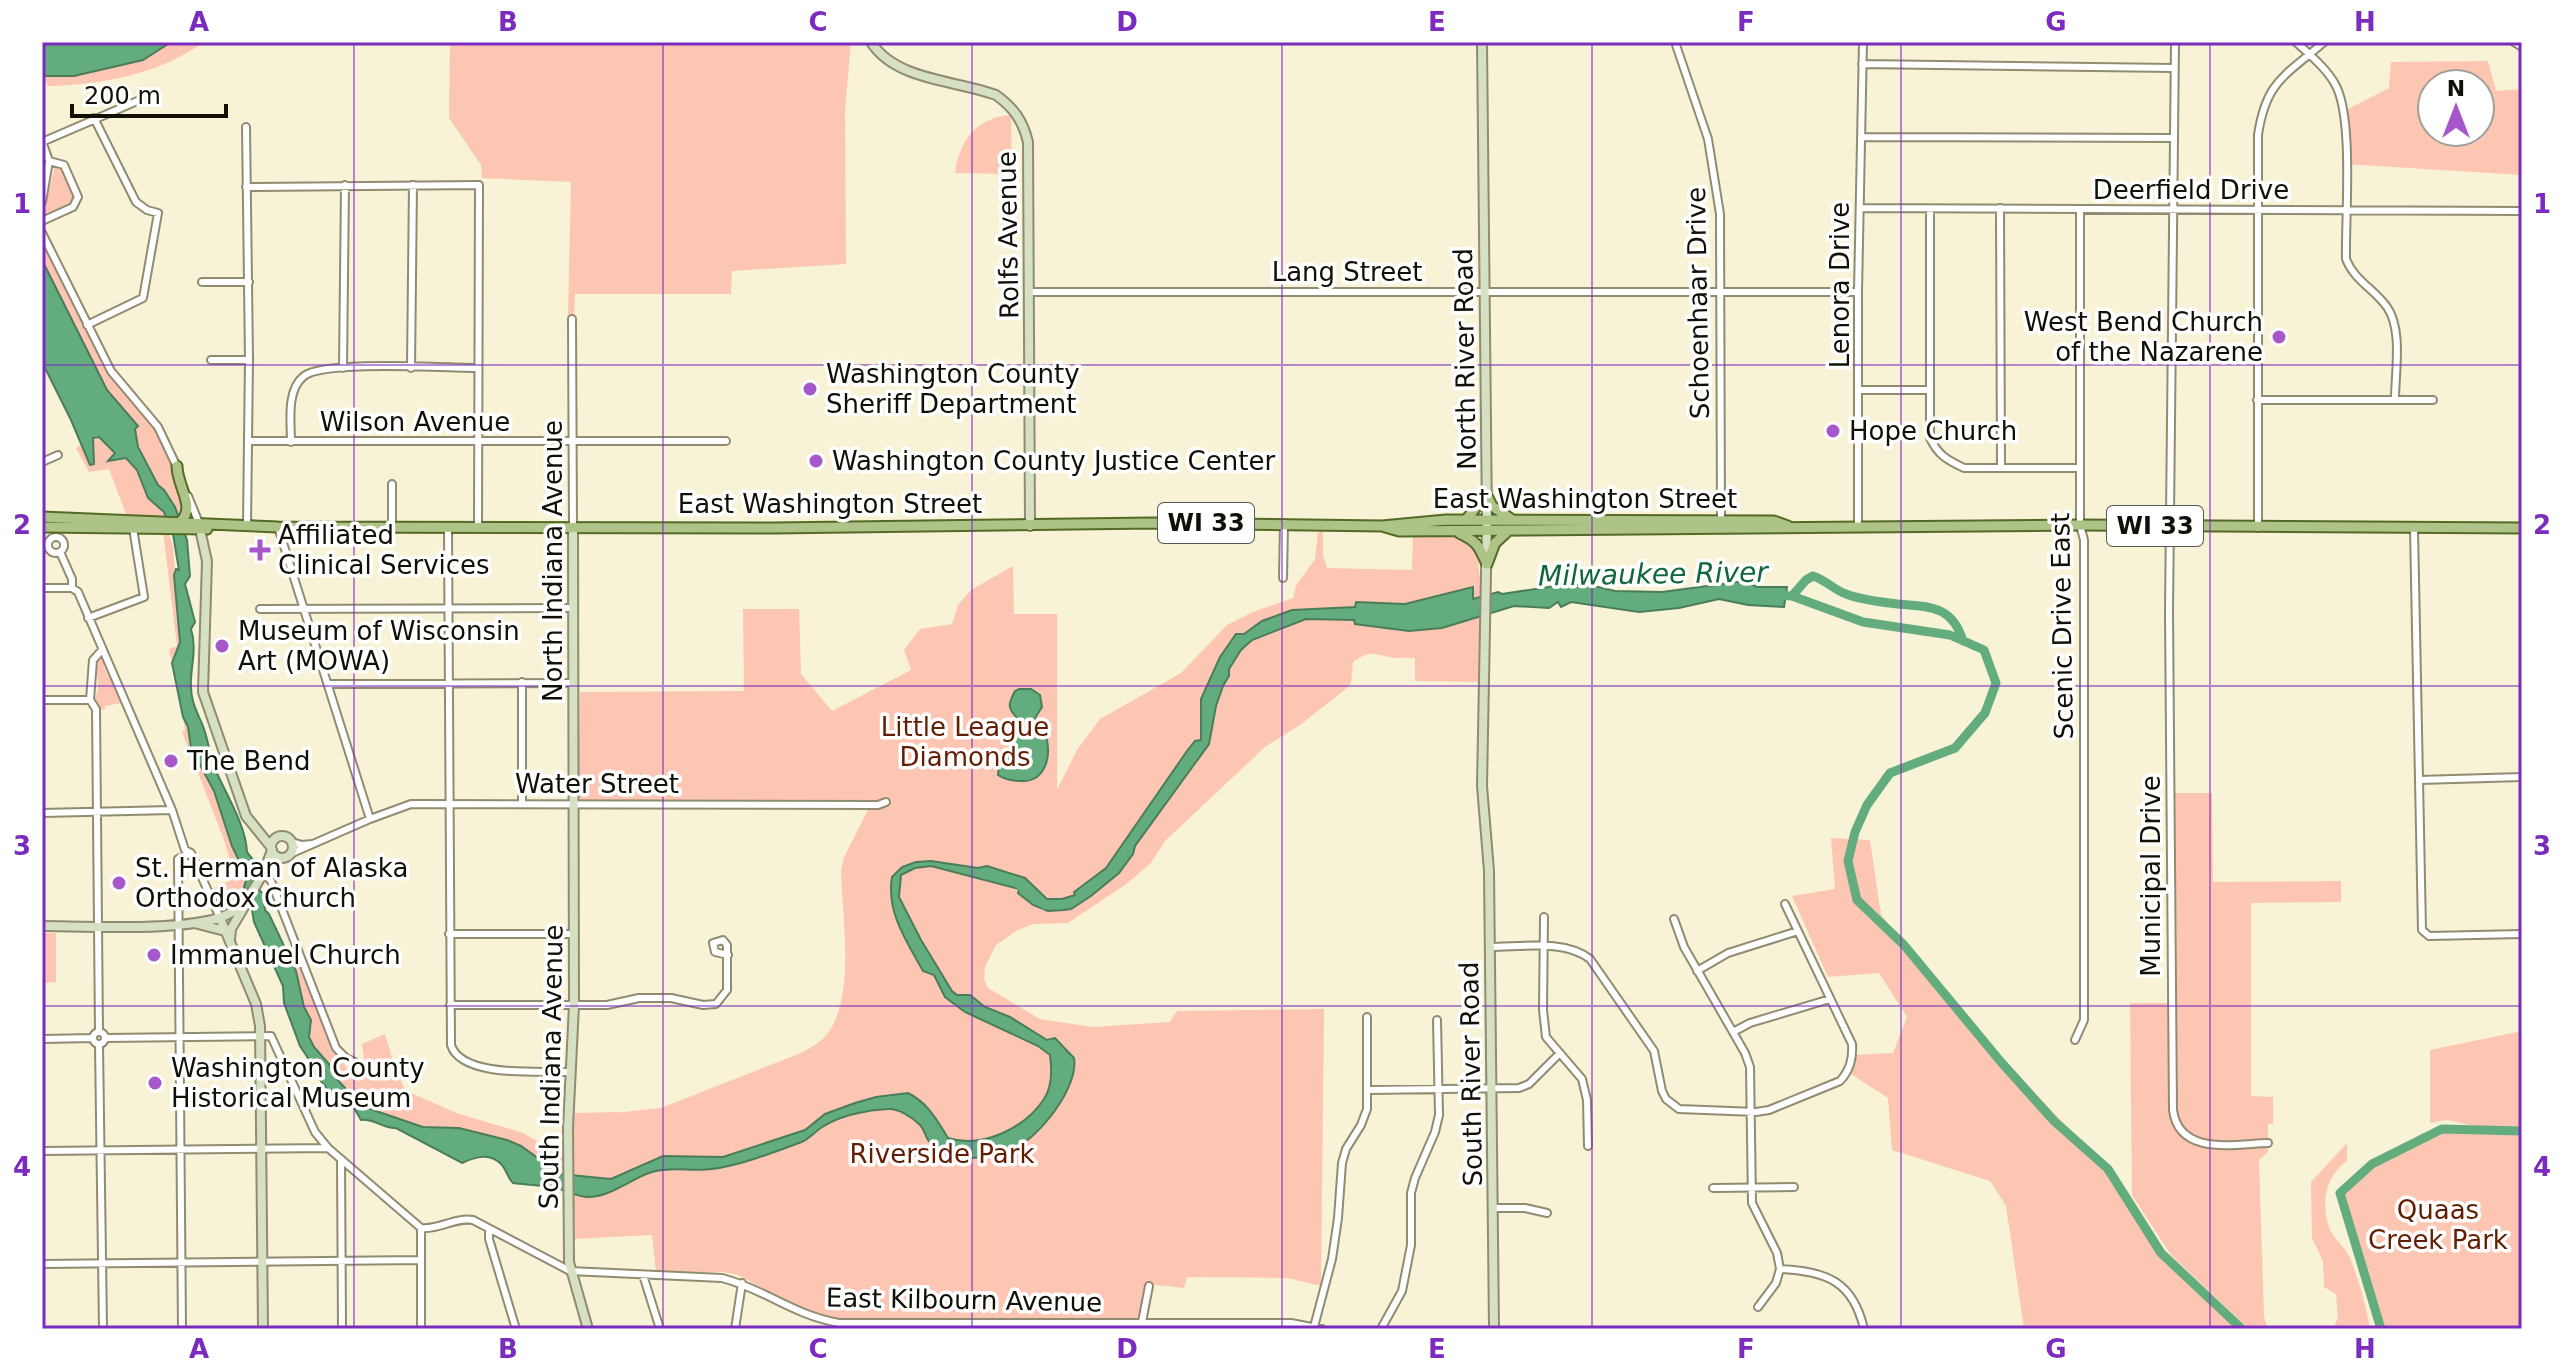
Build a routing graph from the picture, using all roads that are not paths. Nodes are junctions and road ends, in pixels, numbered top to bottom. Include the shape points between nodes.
1 (871, 42) edge
2 (1482, 42) edge
3 (1675, 42) edge
4 (1863, 42) edge
5 (2175, 42) edge
6 (2296, 42) edge
7 (2324, 42) edge
8 (2514, 42) edge
9 (2522, 47) edge
10 (2309, 55) junction
11 (1862, 64) junction
12 (2174, 68) junction
13 (142, 99) dead end
14 (94, 118) junction
15 (246, 127) dead end
16 (1861, 137) junction
17 (2173, 138) junction
18 (42, 142) edge
19 (49, 161) junction
20 (345, 185) junction
21 (413, 185) junction
22 (246, 187) junction
23 (42, 202) edge
24 (1860, 208) junction
25 (2000, 208) junction
26 (1930, 210) junction
27 (2080, 210) junction
28 (2173, 210) junction
29 (2345, 210) junction
30 (2260, 211) junction
31 (2522, 211) edge
32 (42, 221) edge
33 (42, 233) edge
34 (202, 282) dead end
35 (249, 282) junction
36 (1029, 292) junction
37 (1483, 292) junction
38 (1722, 292) junction
39 (1858, 292) junction
40 (572, 319) dead end
41 (87, 325) junction
42 (211, 360) dead end
43 (249, 360) junction
44 (343, 368) junction
45 (411, 368) junction
46 (478, 368) junction
47 (1859, 390) junction
48 (1929, 390) junction
49 (2257, 400) junction
50 (2395, 400) junction
51 (2433, 400) dead end
52 (248, 441) junction
53 (572, 441) junction
54 (726, 441) dead end
55 (291, 442) junction
56 (478, 442) junction
57 (58, 455) dead end
58 (42, 462) edge
59 (177, 466) junction
60 (2001, 468) junction
61 (2080, 468) junction
62 (392, 484) dead end
63 (1486, 494) junction
64 (44, 517) edge
65 (1466, 520) junction
66 (1514, 520) junction
67 (1721, 521) junction
68 (182, 523) junction
69 (1284, 523) junction
70 (150, 524) junction
71 (247, 524) junction
72 (1487, 525) junction
73 (2080, 525) junction
74 (200, 526) junction
75 (1030, 526) junction
76 (1382, 526) junction
77 (1788, 526) junction
78 (42, 527) edge
79 (63, 527) junction
80 (278, 527) junction
81 (392, 527) junction
82 (448, 527) junction
83 (478, 527) junction
84 (573, 527) junction
85 (2170, 527) junction
86 (133, 528) junction
87 (1858, 528) junction
88 (2258, 528) junction
89 (2522, 528) edge
90 (2414, 529) junction
91 (1456, 531) junction
92 (1508, 531) junction
93 (61, 538) junction
94 (60, 552) junction
95 (1487, 564) junction
96 (1283, 578) dead end
97 (42, 588) edge
98 (72, 588) junction
99 (573, 608) junction
100 (260, 609) dead end
101 (305, 609) junction
102 (448, 609) junction
103 (88, 618) junction
104 (102, 650) junction
105 (522, 682) junction
106 (449, 683) junction
107 (573, 683) junction
108 (328, 684) junction
109 (42, 700) edge
110 (90, 700) junction
111 (2522, 777) edge
112 (2419, 780) junction
113 (886, 802) dead end
114 (572, 803) junction
115 (449, 804) junction
116 (522, 804) junction
117 (172, 810) junction
118 (97, 812) junction
119 (42, 813) edge
120 (1483, 818) joint
121 (370, 819) junction
122 (255, 830) junction
123 (283, 836) junction
124 (292, 842) junction
125 (316, 843) junction
126 (272, 848) junction
127 (191, 853) junction
128 (288, 856) junction
129 (262, 876) junction
130 (248, 898) junction
131 (1785, 904) dead end
132 (1544, 917) dead end
133 (220, 918) junction
134 (1674, 919) dead end
135 (197, 924) junction
136 (179, 925) junction
137 (42, 926) edge
138 (98, 926) junction
139 (225, 931) junction
140 (1798, 931) junction
141 (449, 934) junction
142 (573, 934) junction
143 (2522, 934) edge
144 (230, 942) junction
145 (1490, 947) junction
146 (1545, 948) junction
147 (728, 955) dead end
148 (1697, 971) junction
149 (1830, 999) junction
150 (450, 1005) junction
151 (574, 1005) junction
152 (1367, 1017) dead end
153 (1437, 1020) dead end
154 (99, 1032) junction
155 (1733, 1032) junction
156 (260, 1036) junction
157 (93, 1038) junction
158 (106, 1038) junction
159 (180, 1038) junction
160 (42, 1039) edge
161 (2075, 1040) dead end
162 (99, 1045) junction
163 (1560, 1053) junction
164 (355, 1062) dead end
165 (569, 1072) junction
166 (1440, 1088) junction
167 (1493, 1089) junction
168 (1367, 1090) junction
169 (1750, 1112) junction
170 (2268, 1143) dead end
171 (1588, 1146) dead end
172 (328, 1148) junction
173 (261, 1149) junction
174 (42, 1151) edge
175 (101, 1151) junction
176 (180, 1151) junction
177 (341, 1159) junction
178 (1794, 1187) dead end
179 (1713, 1188) dead end
180 (1750, 1188) junction
181 (1492, 1208) junction
182 (1547, 1213) dead end
183 (421, 1228) junction
184 (489, 1229) junction
185 (342, 1260) junction
186 (420, 1260) junction
187 (183, 1262) junction
188 (261, 1262) junction
189 (103, 1263) junction
190 (42, 1264) edge
191 (1780, 1269) junction
192 (570, 1271) junction
193 (643, 1275) junction
194 (742, 1283) junction
195 (1149, 1286) dead end
196 (1758, 1307) dead end
197 (1142, 1322) junction
198 (1259, 1326) edge
199 (874, 1327) edge
200 (1318, 1328) edge
201 (103, 1329) edge
202 (182, 1329) edge
203 (263, 1329) edge
204 (342, 1329) edge
205 (421, 1329) edge
206 (516, 1329) edge
207 (588, 1329) edge
208 (660, 1329) edge
209 (735, 1329) edge
210 (1381, 1329) edge
211 (1494, 1329) edge
212 (1864, 1329) edge

1 - 36 street, Rolfs Avenue via 890,62 996,95 1017,114 1028,142
2 - 37 street, North River Road
3 - 38 street, Schoenhaar Drive via 1715,171
4 - 11 street, Lenora Drive
5 - 12 street, Municipal Drive
6 - 10 street
7 - 10 street
8 - 9 street
10 - 29 street via 2334,82 2344,111
10 - 30 street via 2275,83 2262,108
11 - 12 street
11 - 16 street, Lenora Drive
12 - 17 street, Municipal Drive
13 - 14 street
14 - 18 street
14 - 41 street via 136,202 158,213 143,298
15 - 22 street
16 - 17 street
16 - 24 street, Lenora Drive
17 - 28 street, Municipal Drive
18 - 19 street
19 - 23 street
19 - 32 street via 64,165 78,197 73,207
20 - 21 street
20 - 22 street
20 - 44 street
21 - 45 street
21 - 46 street via 479,185
22 - 35 street
24 - 26 street, Deerfield Drive
24 - 39 street, Lenora Drive
25 - 26 street, Deerfield Drive
25 - 27 street, Deerfield Drive
25 - 60 street
26 - 48 street
27 - 28 street, Deerfield Drive
27 - 61 street, Scenic Drive East
28 - 30 street, Deerfield Drive
28 - 85 street, Municipal Drive
29 - 30 street, Deerfield Drive
29 - 31 street, Deerfield Drive
29 - 50 street via 2346,259 2387,307 2395,328
30 - 49 street
33 - 41 street
34 - 35 street
35 - 43 street
36 - 37 street, Lang Street
36 - 75 street, Rolfs Avenue
37 - 38 street, Lang Street
37 - 63 street, North River Road
38 - 39 street, Lang Street
38 - 67 street, Schoenhaar Drive
39 - 47 street, Lenora Drive
40 - 53 street, North Indiana Avenue
41 - 59 street via 111,371 158,427
42 - 43 street
43 - 52 street
44 - 45 street
44 - 55 street via 317,370 294,389
45 - 46 street
46 - 56 street
47 - 48 street
47 - 87 street, Lenora Drive
48 - 60 street via 1930,438 1936,451 1964,468
49 - 50 street
49 - 88 street
50 - 51 street
52 - 55 street, Wilson Avenue
52 - 71 street
53 - 54 street, Wilson Avenue
53 - 56 street, Wilson Avenue
53 - 84 street, North Indiana Avenue
55 - 56 street, Wilson Avenue
56 - 83 street
57 - 58 street
59 - 68 main road via 188,508
59 - 74 street
60 - 61 street
61 - 73 street, Scenic Drive East
62 - 81 street
63 - 65 main road
63 - 66 main road via 1497,511
63 - 72 street, North River Road
64 - 70 main road, WI 33
65 - 72 main road, East Washington Street / WI 33
65 - 76 main road, East Washington Street / WI 33
66 - 67 main road, East Washington Street / WI 33
66 - 72 main road, East Washington Street / WI 33
67 - 77 main road, East Washington Street / WI 33
68 - 70 main road, WI 33
68 - 74 main road, East Washington Street / WI 33
69 - 75 main road, East Washington Street / WI 33
69 - 76 main road, East Washington Street / WI 33
69 - 96 street
70 - 86 main road, WI 33
71 - 74 main road, East Washington Street / WI 33
71 - 80 main road, East Washington Street / WI 33
72 - 91 main road, East Washington Street / WI 33
72 - 92 main road, East Washington Street / WI 33
72 - 95 street, North River Road
73 - 85 main road, East Washington Street / WI 33
73 - 87 main road, East Washington Street / WI 33
73 - 161 street, Scenic Drive East via 2084,1020
74 - 80 main road, East Washington Street / WI 33
74 - 122 street via 207,561 203,692
75 - 84 main road, East Washington Street / WI 33
76 - 91 main road, East Washington Street / WI 33
77 - 87 main road, East Washington Street / WI 33
77 - 92 main road, East Washington Street / WI 33
78 - 79 main road, WI 33
79 - 86 main road, WI 33
79 - 93 street
80 - 81 main road, East Washington Street / WI 33
80 - 101 street
81 - 82 main road, East Washington Street / WI 33
82 - 83 main road, East Washington Street / WI 33
82 - 102 street
83 - 84 main road, East Washington Street / WI 33
84 - 99 street, North Indiana Avenue
85 - 88 main road, East Washington Street / WI 33
85 - 170 street, Municipal Drive via 2175,1119 2186,1137 2202,1144
86 - 103 street via 144,597
88 - 90 main road, East Washington Street / WI 33
89 - 90 main road, East Washington Street / WI 33
90 - 112 street
91 - 95 main road via 1475,540
92 - 95 main road via 1495,543
93 - 94 street
93 - 94 street via 48,543 50,550
94 - 98 street
95 - 120 street, North River Road
97 - 98 street
98 - 103 street
99 - 102 street
99 - 107 street, North Indiana Avenue
100 - 101 street
101 - 102 street
101 - 108 street
102 - 106 street
103 - 104 street
104 - 110 street via 93,660
104 - 117 street
105 - 106 street
105 - 107 street
105 - 116 street
106 - 108 street
106 - 115 street
107 - 114 street, North Indiana Avenue
108 - 121 street
109 - 110 street
110 - 118 street via 96,709
111 - 112 street
112 - 143 street via 2425,934
113 - 114 street, Water Street
114 - 116 street, Water Street
114 - 142 street, South Indiana Avenue
115 - 116 street, Water Street
115 - 121 street, Water Street via 411,804
115 - 141 street
117 - 118 street
117 - 127 street via 185,850
118 - 119 street
118 - 138 street
120 - 145 street, South River Road
121 - 125 street, Water Street
122 - 123 street
122 - 126 street
123 - 124 street
123 - 126 street
124 - 125 street, Water Street
124 - 128 street
125 - 128 street, Water Street
126 - 128 street via 276,856
126 - 129 street
127 - 133 street
127 - 136 street via 178,859
128 - 129 street
129 - 130 street
129 - 164 street via 271,881 336,1048
130 - 133 street
130 - 144 street
131 - 140 street
132 - 146 street
133 - 135 street
133 - 139 street
134 - 148 street
135 - 136 street
135 - 139 street
136 - 138 street
136 - 159 street
137 - 138 street
138 - 154 street
139 - 144 street
140 - 148 street via 1728,953
140 - 149 street
141 - 142 street
141 - 150 street
142 - 151 street, South Indiana Avenue
144 - 156 street via 256,1004
145 - 146 street
145 - 167 street, South River Road
146 - 163 street via 1546,1037
146 - 169 street via 1568,948 1590,959 1654,1051 1662,1091 1672,1106
147 - 151 street via 727,990 716,1004 639,998
148 - 155 street
149 - 155 street
149 - 169 street via 1852,1044 1848,1072 1840,1081 1769,1110
150 - 151 street
150 - 165 street via 451,1045 460,1060 500,1070
151 - 165 street, South Indiana Avenue
152 - 168 street
153 - 166 street
154 - 157 street
154 - 158 street
155 - 169 street via 1750,1067
156 - 159 street
156 - 172 street via 271,1036 315,1132
156 - 173 street
157 - 160 street
157 - 162 street
158 - 159 street
158 - 162 street
159 - 176 street
162 - 175 street
163 - 167 street via 1529,1084
163 - 171 street via 1582,1079
165 - 192 street, South Indiana Avenue
166 - 167 street
166 - 168 street
166 - 210 street via 1435,1132 1411,1193 1408,1268
167 - 181 street, South River Road
168 - 200 street via 1367,1109 1342,1163
169 - 180 street
172 - 173 street
172 - 177 street
173 - 176 street
173 - 188 street
174 - 175 street
175 - 176 street
175 - 189 street
176 - 187 street
177 - 183 street
177 - 185 street
178 - 180 street
179 - 180 street
180 - 191 street
181 - 182 street
181 - 211 street, South River Road
183 - 184 street, East Kilbourn Avenue via 465,1219
183 - 186 street
184 - 192 street, East Kilbourn Avenue
184 - 206 street
185 - 186 street
185 - 188 street
185 - 204 street
186 - 205 street
187 - 188 street
187 - 189 street
187 - 202 street
188 - 203 street
189 - 190 street
189 - 201 street
191 - 196 street
191 - 212 street via 1833,1279 1853,1297
192 - 193 street, East Kilbourn Avenue
192 - 207 street, South Indiana Avenue
193 - 194 street, East Kilbourn Avenue
193 - 208 street
194 - 199 street, East Kilbourn Avenue via 818,1320
194 - 209 street
195 - 197 street
197 - 198 street, East Kilbourn Avenue
197 - 199 street, East Kilbourn Avenue
198 - 200 street, East Kilbourn Avenue

